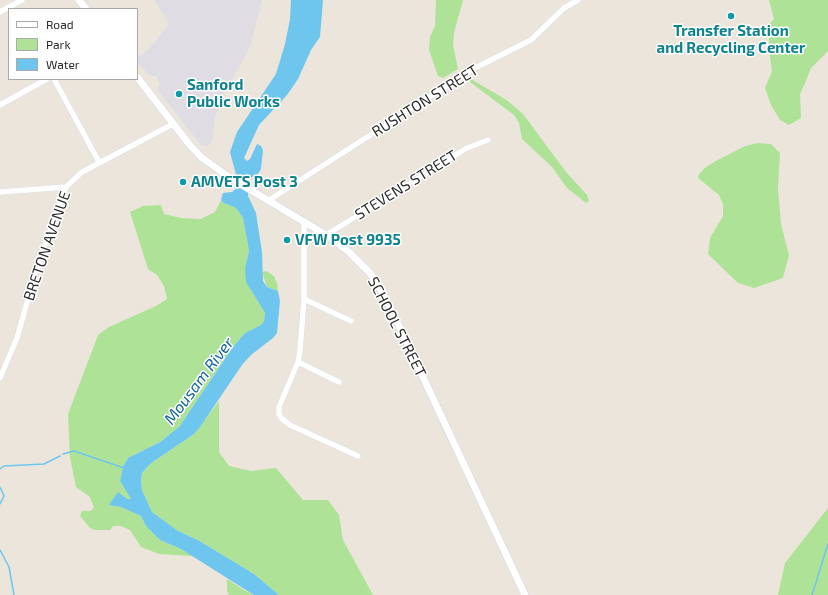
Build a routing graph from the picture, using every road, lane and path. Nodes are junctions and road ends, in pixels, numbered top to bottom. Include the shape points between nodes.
1 (22, 0) edge
2 (79, 0) edge
3 (578, 0) edge
4 (85, 8) edge
5 (0, 12) edge
6 (138, 78) edge
7 (44, 80) edge
8 (55, 80) edge
9 (0, 104) edge
10 (173, 124) junction
11 (488, 140) dead end
12 (99, 162) junction
13 (66, 187) junction
14 (0, 192) edge
15 (269, 200) junction
16 (304, 221) junction
17 (326, 235) junction
18 (304, 299) junction
19 (351, 321) dead end
20 (298, 362) junction
21 (0, 378) edge
22 (339, 382) dead end
23 (358, 456) dead end
24 (525, 595) edge

1 - 5 street
2 - 4 street
3 - 15 street, RUSHTON STREET via 564,8 531,40 475,68
6 - 10 street, SCHOOL STREET
7 - 9 street
8 - 12 street
10 - 12 street, BRETON AVENUE
10 - 15 street, SCHOOL STREET via 201,157
11 - 17 street, STEVENS STREET via 467,148
12 - 13 street, BRETON AVENUE via 82,172
13 - 14 street
13 - 21 street, BRETON AVENUE via 37,267 17,338
15 - 16 street, SCHOOL STREET
16 - 17 street, SCHOOL STREET
16 - 18 street
17 - 24 street, SCHOOL STREET via 358,260 382,292
18 - 19 street
18 - 20 street
20 - 22 street
20 - 23 street via 279,407 280,416 290,425

